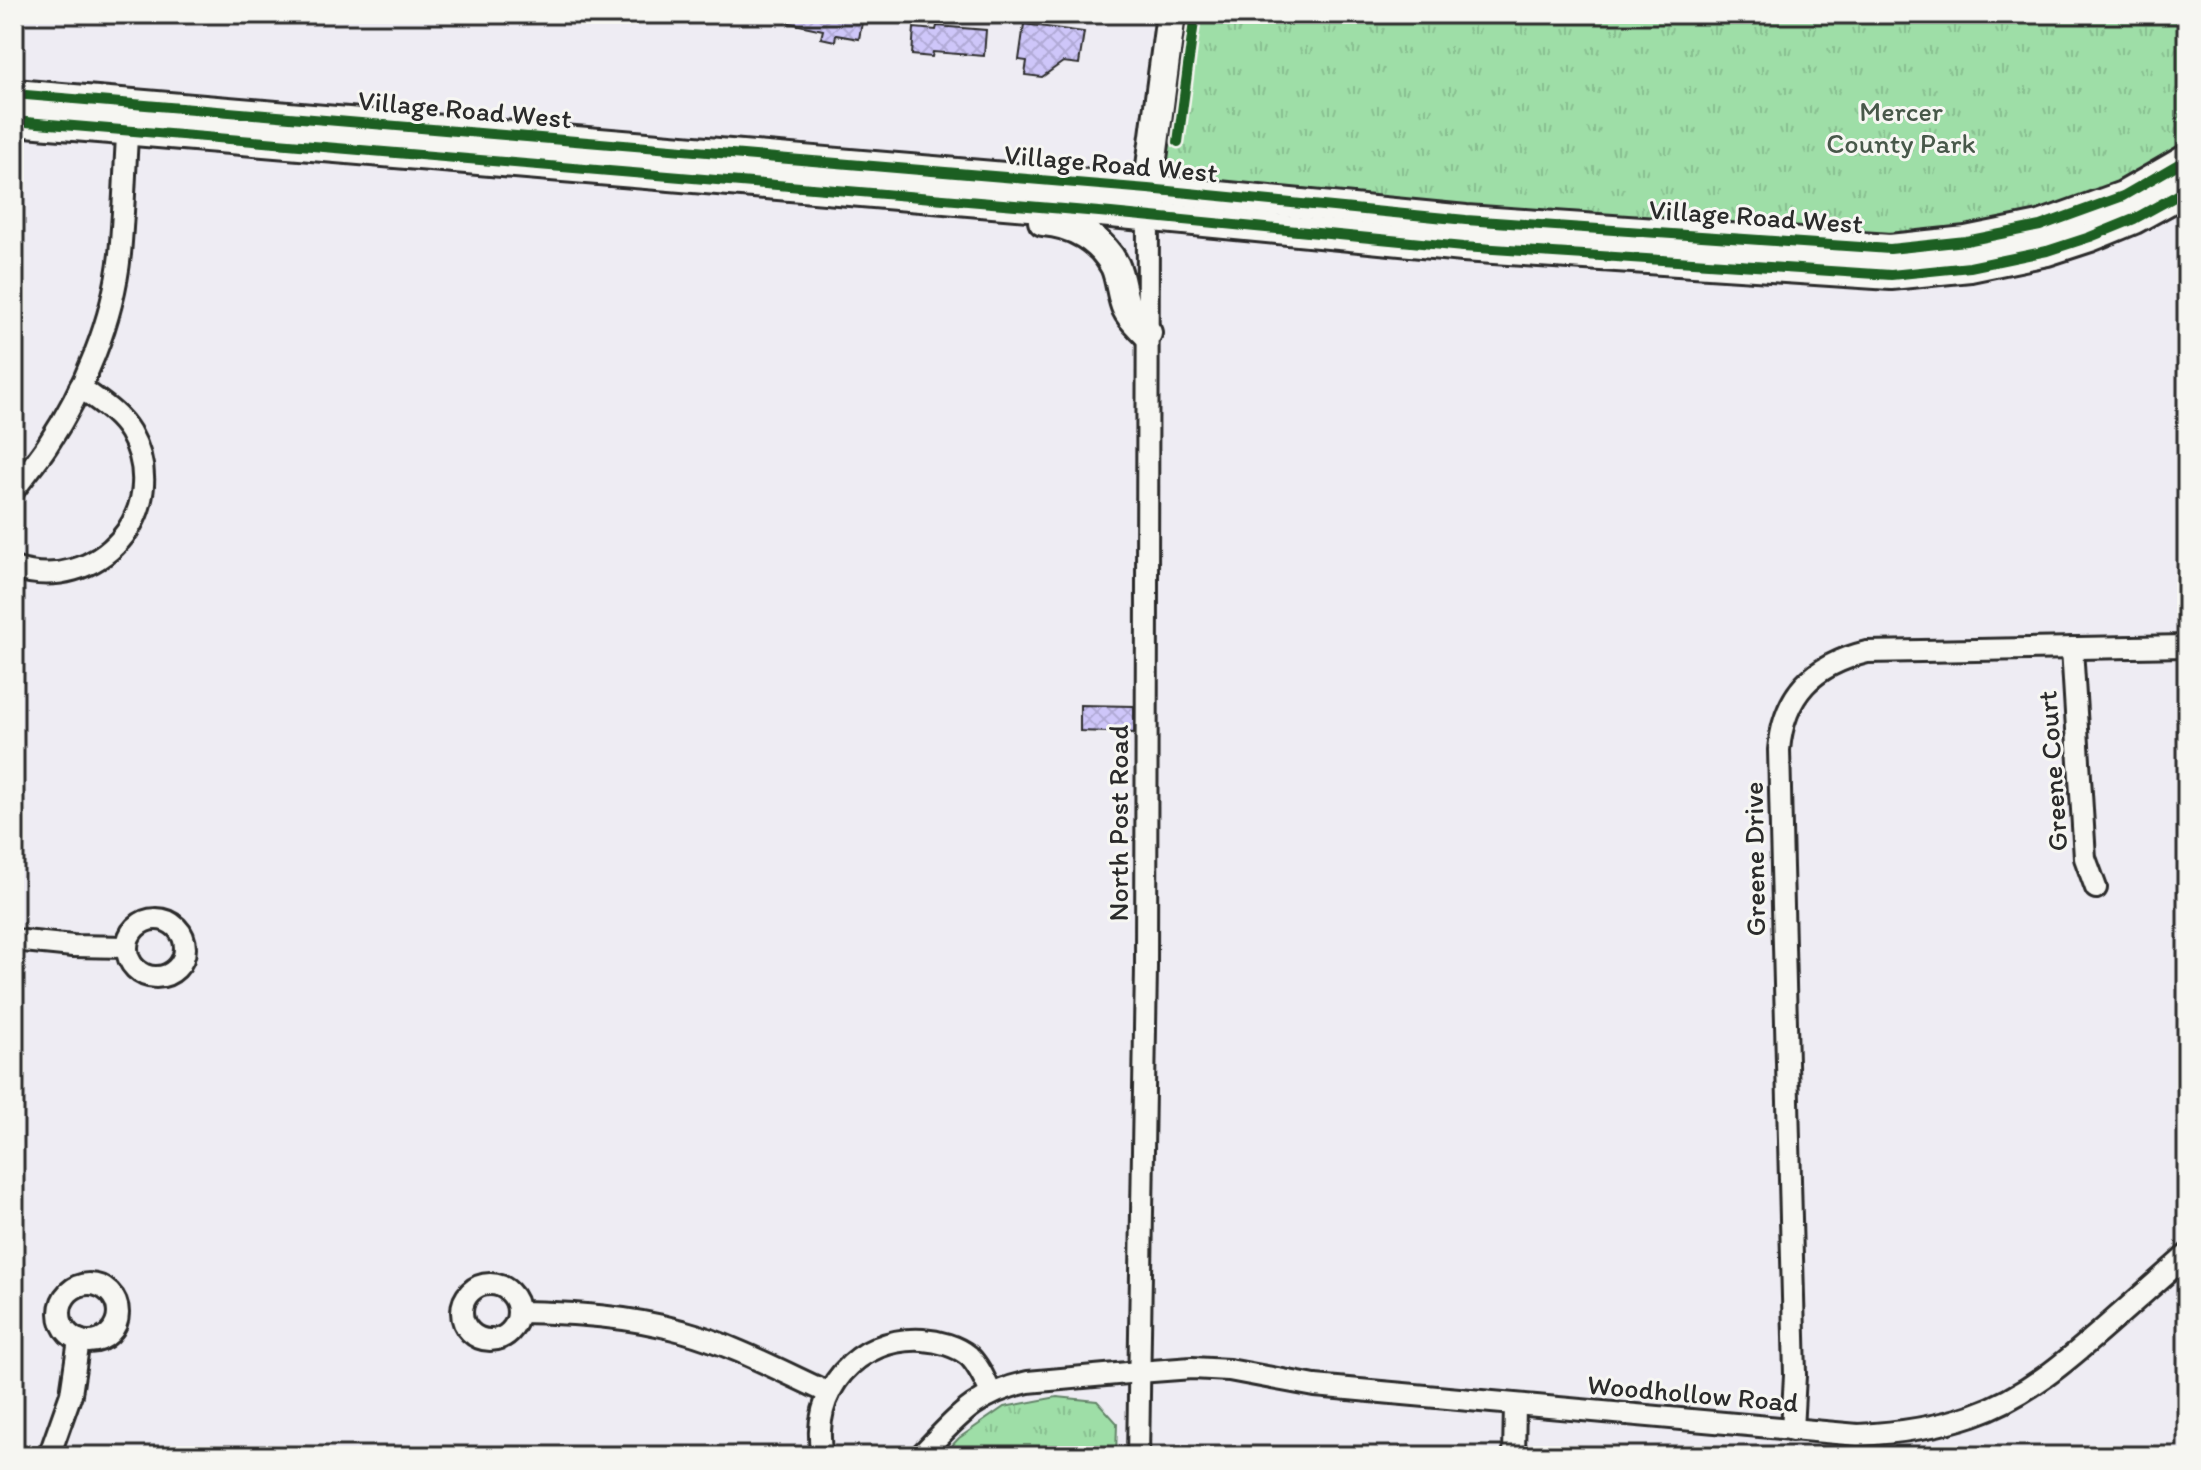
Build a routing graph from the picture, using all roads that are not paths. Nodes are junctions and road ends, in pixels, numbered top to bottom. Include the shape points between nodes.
1 (1171, 14) edge
2 (14, 94) edge
3 (129, 117) junction
4 (14, 121) edge
5 (2187, 159) edge
6 (598, 170) junction
7 (2187, 190) edge
8 (1148, 203) junction
9 (1147, 333) junction
10 (80, 387) junction
11 (14, 490) edge
12 (14, 568) edge
13 (2187, 646) edge
14 (2072, 648) junction
15 (2096, 888) dead end
16 (14, 940) edge
17 (127, 947) dead end
18 (2187, 1255) edge
19 (518, 1312) dead end
20 (79, 1340) dead end
21 (1139, 1372) junction
22 (829, 1393) junction
23 (991, 1393) junction
24 (1515, 1405) junction
25 (1792, 1430) junction
26 (49, 1456) edge
27 (822, 1456) edge
28 (920, 1456) edge
29 (1138, 1456) edge
30 (1514, 1456) edge

1 - 8 main road
2 - 3 main road, Village Road West
3 - 4 main road, Village Road West
3 - 6 main road, Village Road West
3 - 8 main road, Village Road West
3 - 10 street via 111,302
5 - 8 main road, Village Road West via 2123,196 2040,226 1890,249
6 - 8 main road, Village Road West
6 - 9 main road via 662,191 1056,222 1082,232 1103,249 1116,268 1128,311
7 - 8 main road, Village Road West via 2134,219 2047,251 1970,267 1891,275 1463,247
8 - 9 street, North Post Road
9 - 21 street, North Post Road
10 - 11 street via 47,446
10 - 12 street via 116,415 138,451 142,493 136,513 115,546 80,569 37,574
13 - 14 street, Greene Drive
14 - 15 street, Greene Court via 2085,858
14 - 25 street, Greene Drive via 1867,652 1828,665 1788,709 1779,750 1795,1375
16 - 17 street
18 - 25 street, Woodhollow Road via 2063,1364 1996,1405 1898,1433
19 - 22 street via 597,1315 683,1331
20 - 26 street via 71,1394
21 - 23 street, Woodhollow Road via 1028,1382
21 - 24 street, Woodhollow Road via 1229,1370 1315,1386
21 - 29 street, North Post Road
22 - 23 street via 857,1358 910,1339 932,1340 967,1354
22 - 27 street via 819,1431
23 - 28 street
24 - 25 street, Woodhollow Road
24 - 30 street

